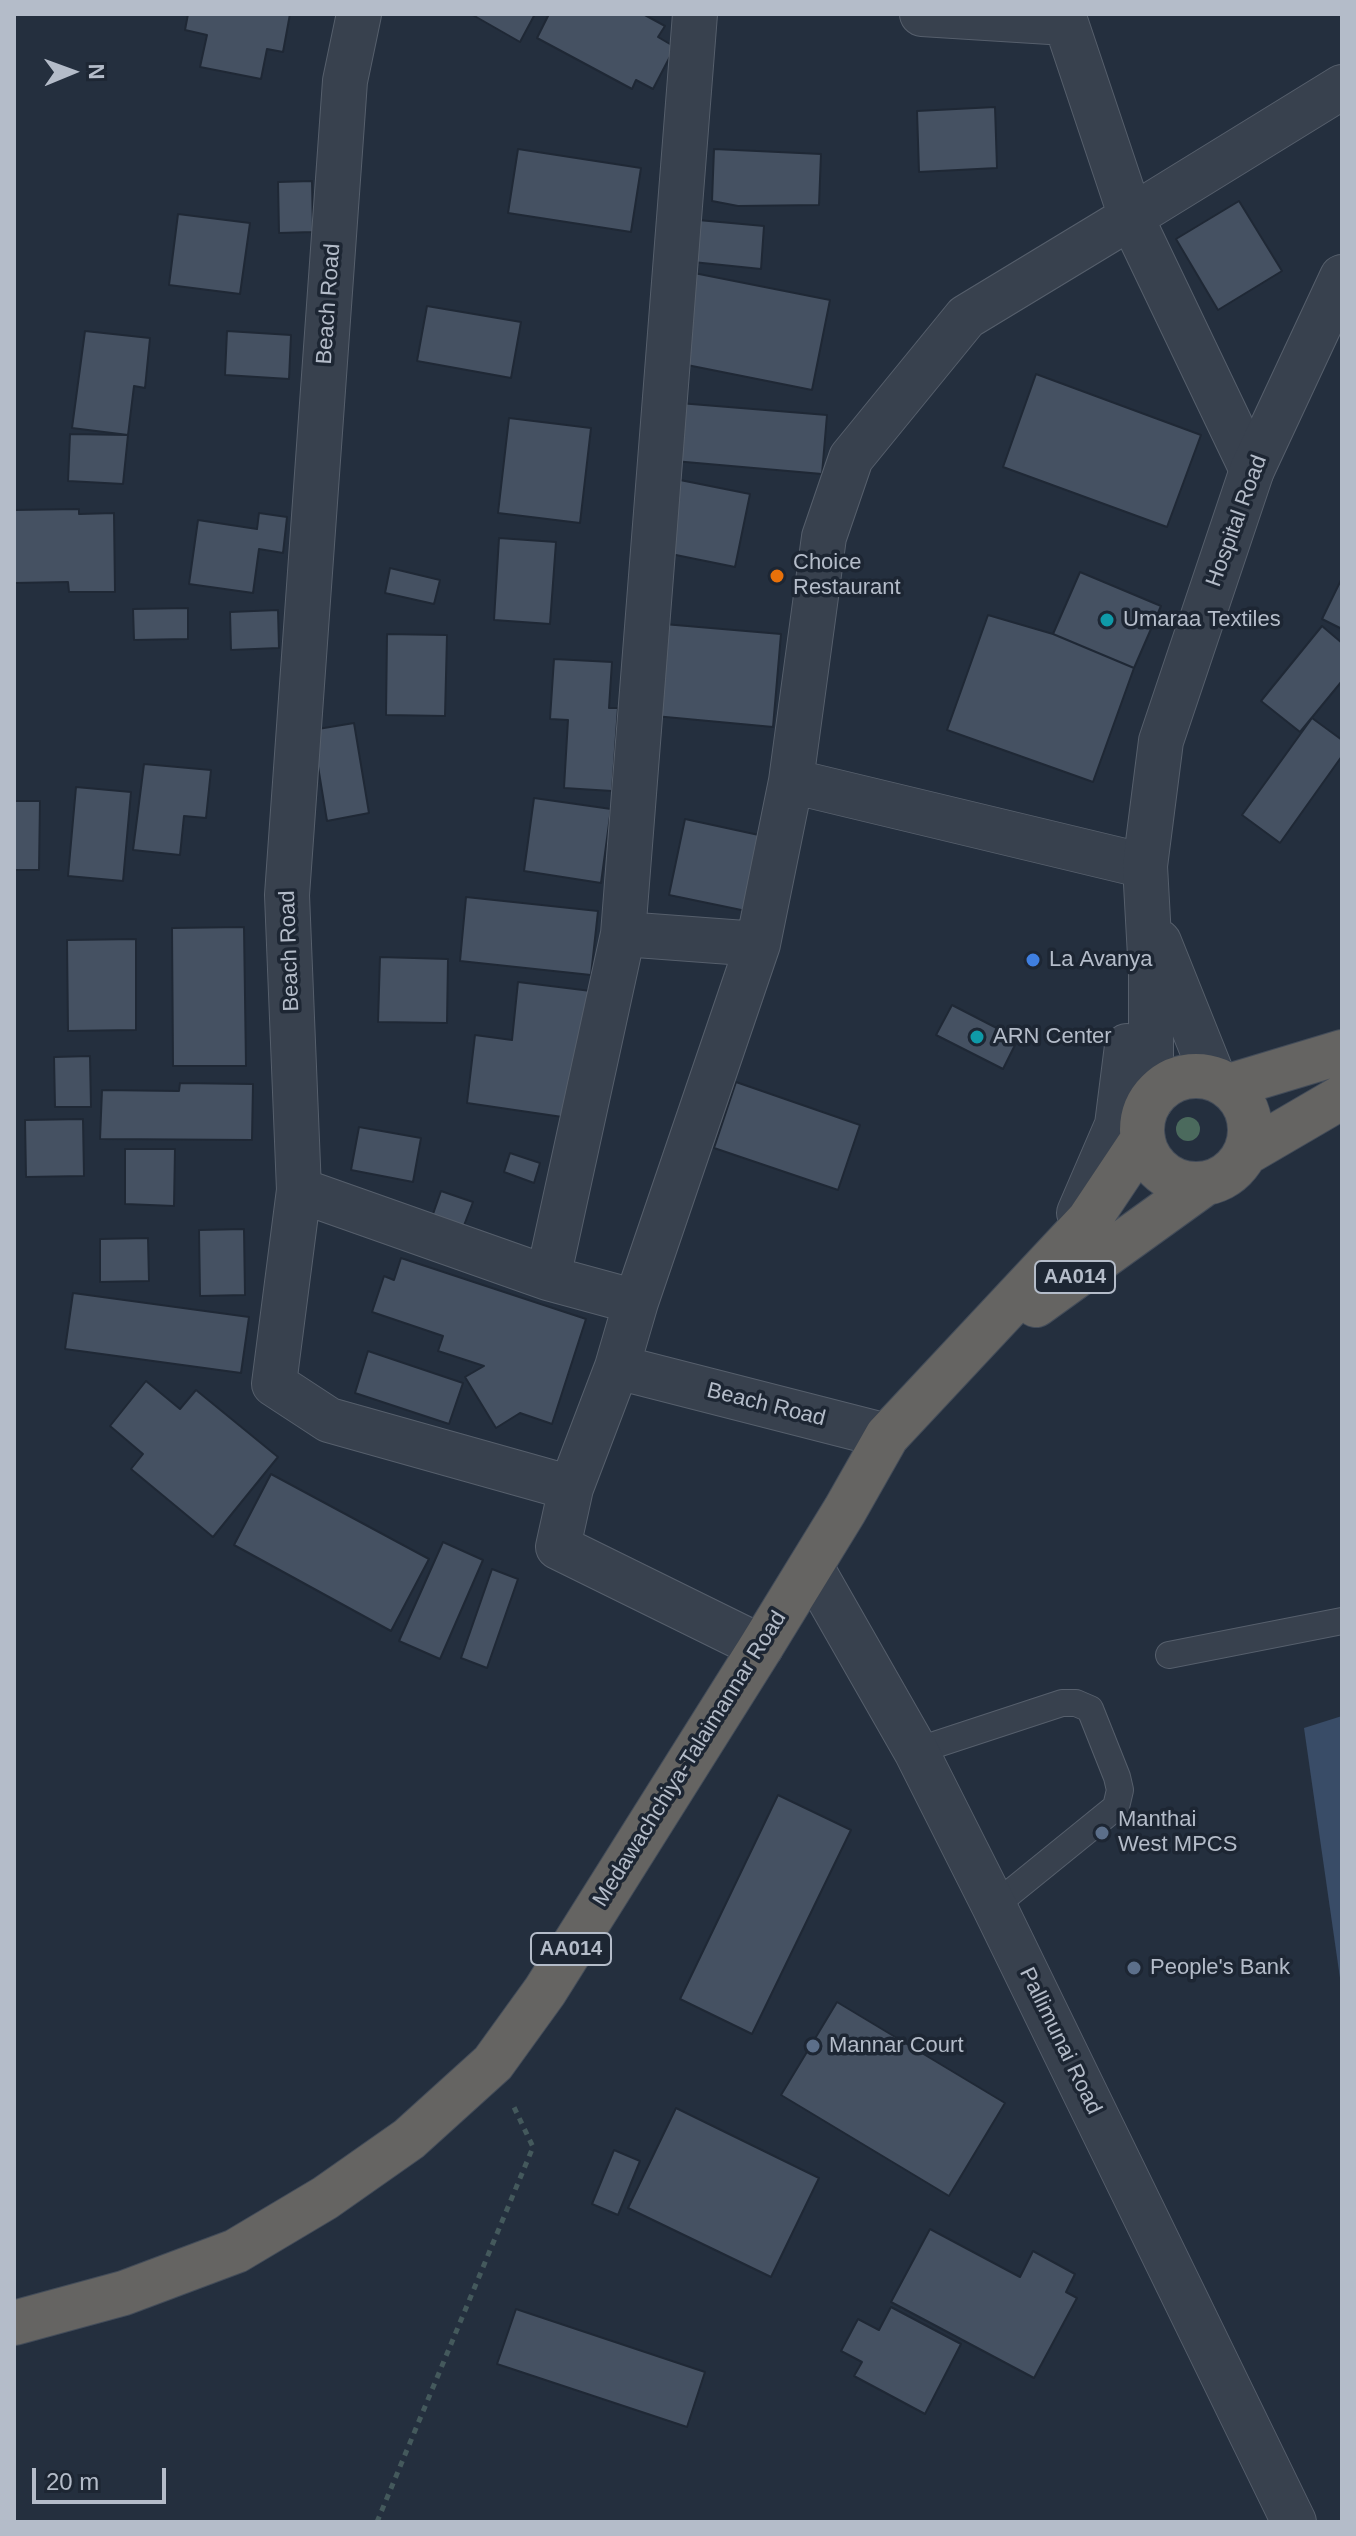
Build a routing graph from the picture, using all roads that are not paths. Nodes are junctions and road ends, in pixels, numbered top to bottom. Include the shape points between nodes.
1 (359, 14) edge
2 (695, 14) edge
3 (922, 14) edge
4 (1072, 18) edge
5 (1342, 87) edge
6 (1131, 217) junction
7 (1342, 277) edge
8 (1252, 470) junction
9 (791, 781) junction
10 (1145, 866) junction
11 (1149, 918) junction
12 (623, 934) junction
13 (758, 944) junction
14 (1342, 1052) edge
15 (1221, 1082) junction
16 (1342, 1097) edge
17 (1147, 1119) junction
18 (1246, 1153) junction
19 (1204, 1184) junction
20 (299, 1190) junction
21 (1059, 1252) junction
22 (548, 1278) junction
23 (636, 1302) junction
24 (617, 1367) junction
25 (946, 1370) junction
26 (887, 1436) junction
27 (571, 1488) junction
28 (811, 1567) junction
29 (1342, 1621) edge
30 (761, 1647) junction
31 (1169, 1655) dead end
32 (916, 1751) junction
33 (994, 1906) junction
34 (14, 2323) edge
35 (1294, 2522) edge

1 - 20 street, Beach Road via 345,81 287,895
2 - 12 street
3 - 4 street
4 - 6 street
5 - 6 street
6 - 8 street
6 - 9 street via 966,317 851,458 824,537
7 - 8 street, Hospital Road
8 - 10 street, Hospital Road via 1161,741
9 - 10 street
9 - 13 street
10 - 11 street, Hospital Road
11 - 15 street
11 - 17 street, Hospital Road
11 - 21 street, Hospital Road via 1133,991 1117,1125
12 - 13 street
12 - 22 street
13 - 23 street
14 - 15 highway
15 - 17 highway via 1199,1075 1180,1077 1163,1086
15 - 18 highway via 1242,1100 1249,1116
16 - 18 highway
17 - 19 highway via 1151,1160 1164,1174 1186,1184
17 - 21 highway, Medawachchiya-Talaimannar Road / AA014 via 1089,1220
18 - 19 highway via 1235,1169
19 - 25 highway, AA014
20 - 22 street
20 - 27 street, Beach Road via 274,1384 329,1420
21 - 25 highway, Medawachchiya-Talaimannar Road / AA014
22 - 23 street
23 - 24 street
24 - 26 street, Beach Road
24 - 27 street
25 - 26 highway, Medawachchiya-Talaimannar Road / AA014
26 - 28 highway, Medawachchiya-Talaimannar Road / AA014
27 - 30 street via 558,1547
28 - 30 highway, Medawachchiya-Talaimannar Road / AA014
28 - 32 street, Pallimunai Road
29 - 31 lane
30 - 34 highway, Medawachchiya-Talaimannar Road / AA014 via 545,1991 493,2063 409,2139 236,2251 124,2293
32 - 33 street, Pallimunai Road
32 - 33 lane via 1062,1703 1090,1709 1117,1777 1116,1807
33 - 35 street, Pallimunai Road

